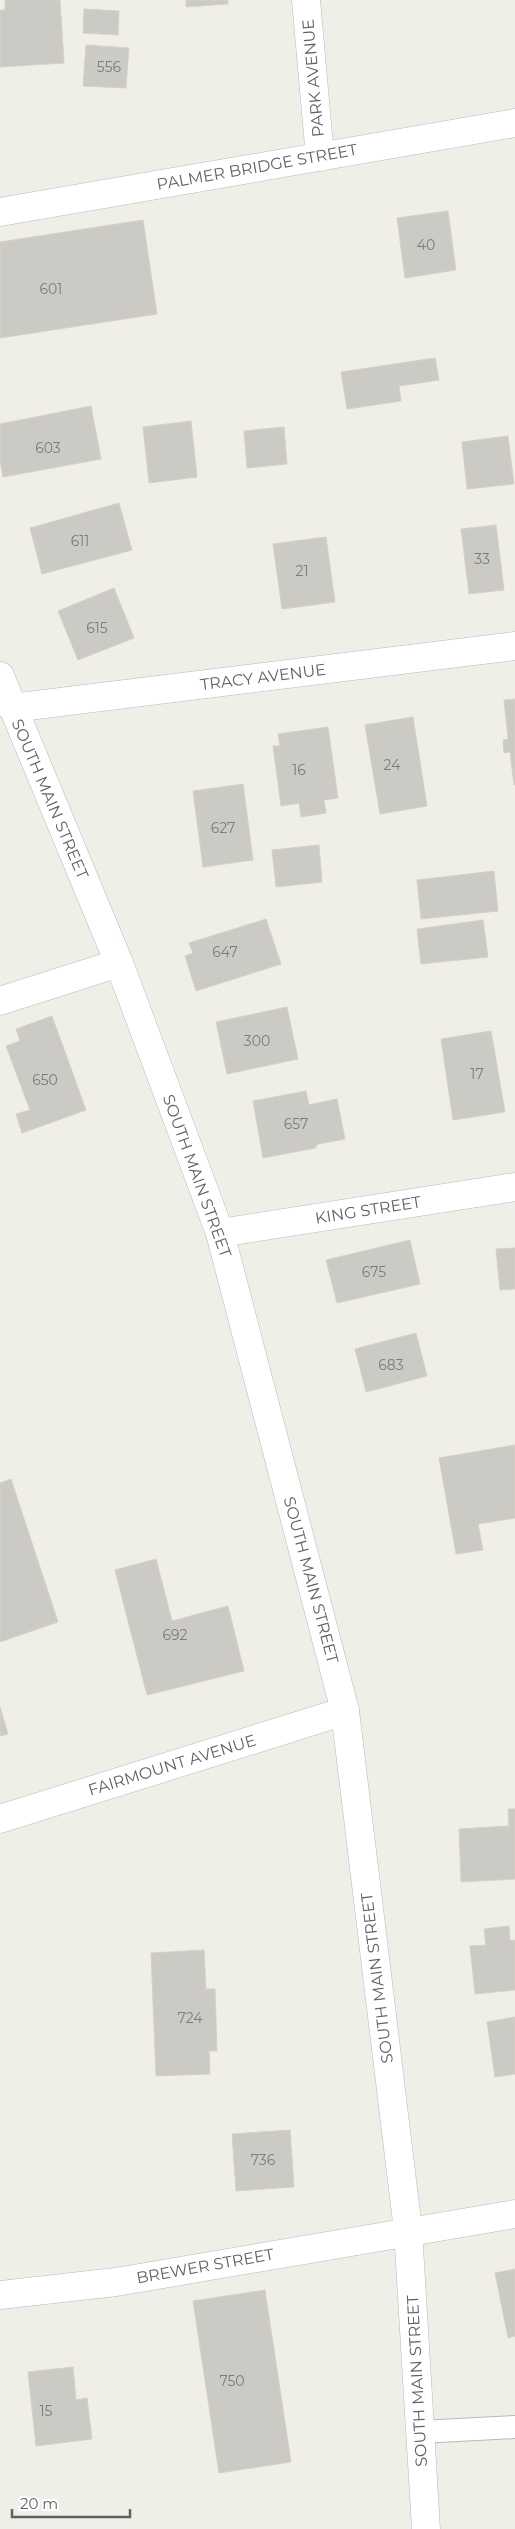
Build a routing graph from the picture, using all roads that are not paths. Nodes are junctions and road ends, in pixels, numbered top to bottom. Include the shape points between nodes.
1 (306, 0) edge
2 (515, 123) edge
3 (320, 156) junction
4 (0, 212) edge
5 (515, 646) edge
6 (0, 676) edge
7 (12, 708) junction
8 (119, 963) junction
9 (0, 1001) edge
10 (515, 1187) edge
11 (220, 1233) junction
12 (345, 1711) junction
13 (0, 1819) edge
14 (515, 2214) edge
15 (408, 2230) junction
16 (0, 2295) edge
17 (515, 2427) edge
18 (420, 2432) junction
19 (426, 2529) edge

1 - 3 street, PARK AVENUE
2 - 3 street, PALMER BRIDGE STREET
3 - 4 street, PALMER BRIDGE STREET
5 - 7 street, TRACY AVENUE
6 - 7 street, SOUTH MAIN STREET
7 - 8 street, SOUTH MAIN STREET
8 - 9 street
8 - 11 street, SOUTH MAIN STREET
10 - 11 street, KING STREET
11 - 12 street, SOUTH MAIN STREET
12 - 13 street, FAIRMOUNT AVENUE
12 - 15 street, SOUTH MAIN STREET
14 - 15 street, BREWER STREET
15 - 16 street, BREWER STREET via 116,2282
15 - 18 street, SOUTH MAIN STREET
17 - 18 lane
18 - 19 street, SOUTH MAIN STREET

